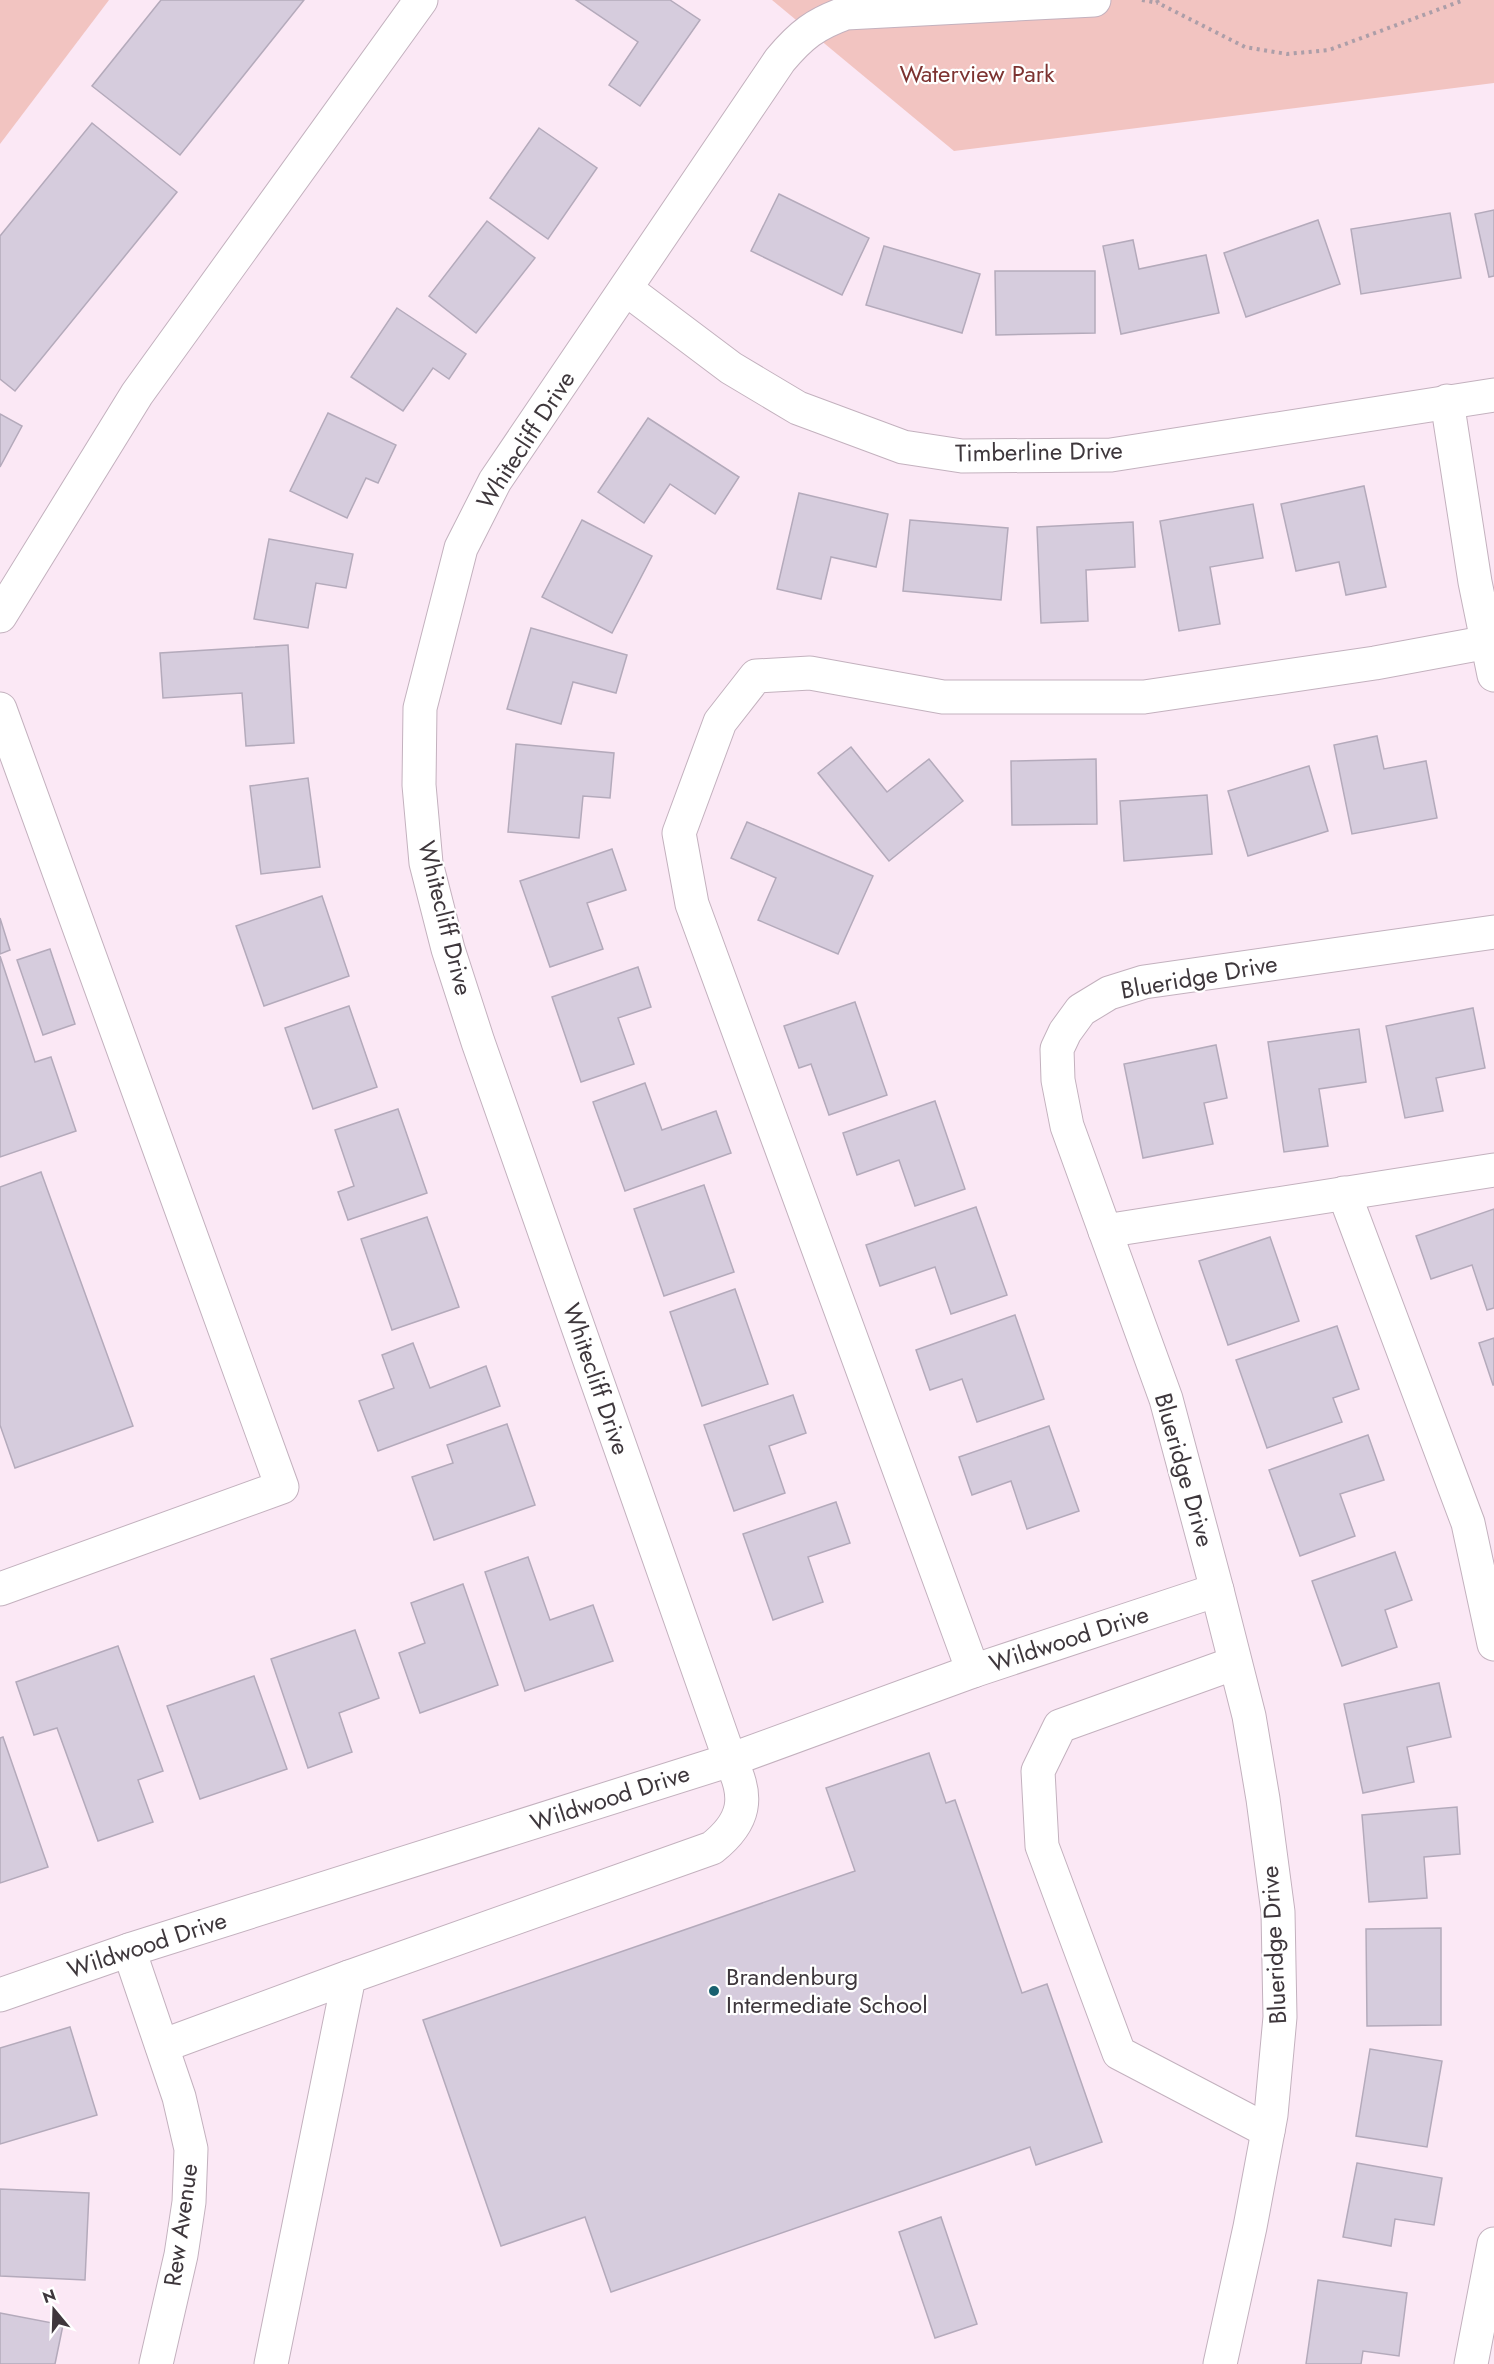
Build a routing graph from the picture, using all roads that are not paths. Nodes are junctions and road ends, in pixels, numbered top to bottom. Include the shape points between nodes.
1 (421, 0) edge
2 (1094, 0) edge
3 (626, 289) junction
4 (1494, 395) edge
5 (1447, 401) junction
6 (0, 616) edge
7 (1491, 642) edge
8 (1494, 675) edge
9 (0, 710) edge
10 (1494, 932) edge
11 (1494, 1170) edge
12 (1344, 1193) junction
13 (1105, 1231) junction
14 (0, 1589) edge
15 (1217, 1590) junction
16 (1494, 1644) edge
17 (1235, 1663) junction
18 (973, 1671) junction
19 (730, 1760) junction
20 (129, 1950) junction
21 (349, 1977) junction
22 (0, 1995) edge
23 (162, 2046) junction
24 (1268, 2131) junction
25 (1494, 2244) edge
26 (156, 2364) edge
27 (271, 2364) edge
28 (1220, 2364) edge
29 (1471, 2364) edge

1 - 6 street via 136,394
2 - 3 street, Whitecliff Drive via 846,13 820,22 797,39 780,60
3 - 5 street, Timberline Drive via 731,368 798,408 903,447 962,456 1111,455
3 - 19 street, Whitecliff Drive via 495,481 461,548 420,708 419,785 426,863 448,949
4 - 5 street, Timberline Drive
5 - 7 street
7 - 8 street
7 - 18 street via 1144,698 943,697 810,673 756,676 720,722 679,833 692,904
9 - 14 street via 282,1487
10 - 13 street, Blueridge Drive via 1144,982 1109,993 1081,1010 1057,1049 1058,1080 1067,1126
11 - 12 street
12 - 13 street
12 - 16 street via 1467,1523
13 - 15 street, Blueridge Drive via 1166,1400
15 - 17 street, Blueridge Drive
15 - 18 street, Wildwood Drive
17 - 24 street, Blueridge Drive via 1249,1716 1278,1912 1280,2017
17 - 24 street via 1060,1726 1038,1772 1042,1846 1119,2053
18 - 19 street, Wildwood Drive
19 - 20 street, Wildwood Drive
19 - 21 street, Whitecliff Drive via 740,1778 739,1818 728,1835 712,1848
20 - 22 street, Wildwood Drive
20 - 23 street, Rew Avenue
21 - 23 street, Whitecliff Drive
21 - 27 street
23 - 26 street, Rew Avenue via 179,2097 190,2150 189,2202 181,2254
24 - 28 street, Blueridge Drive
25 - 29 street

